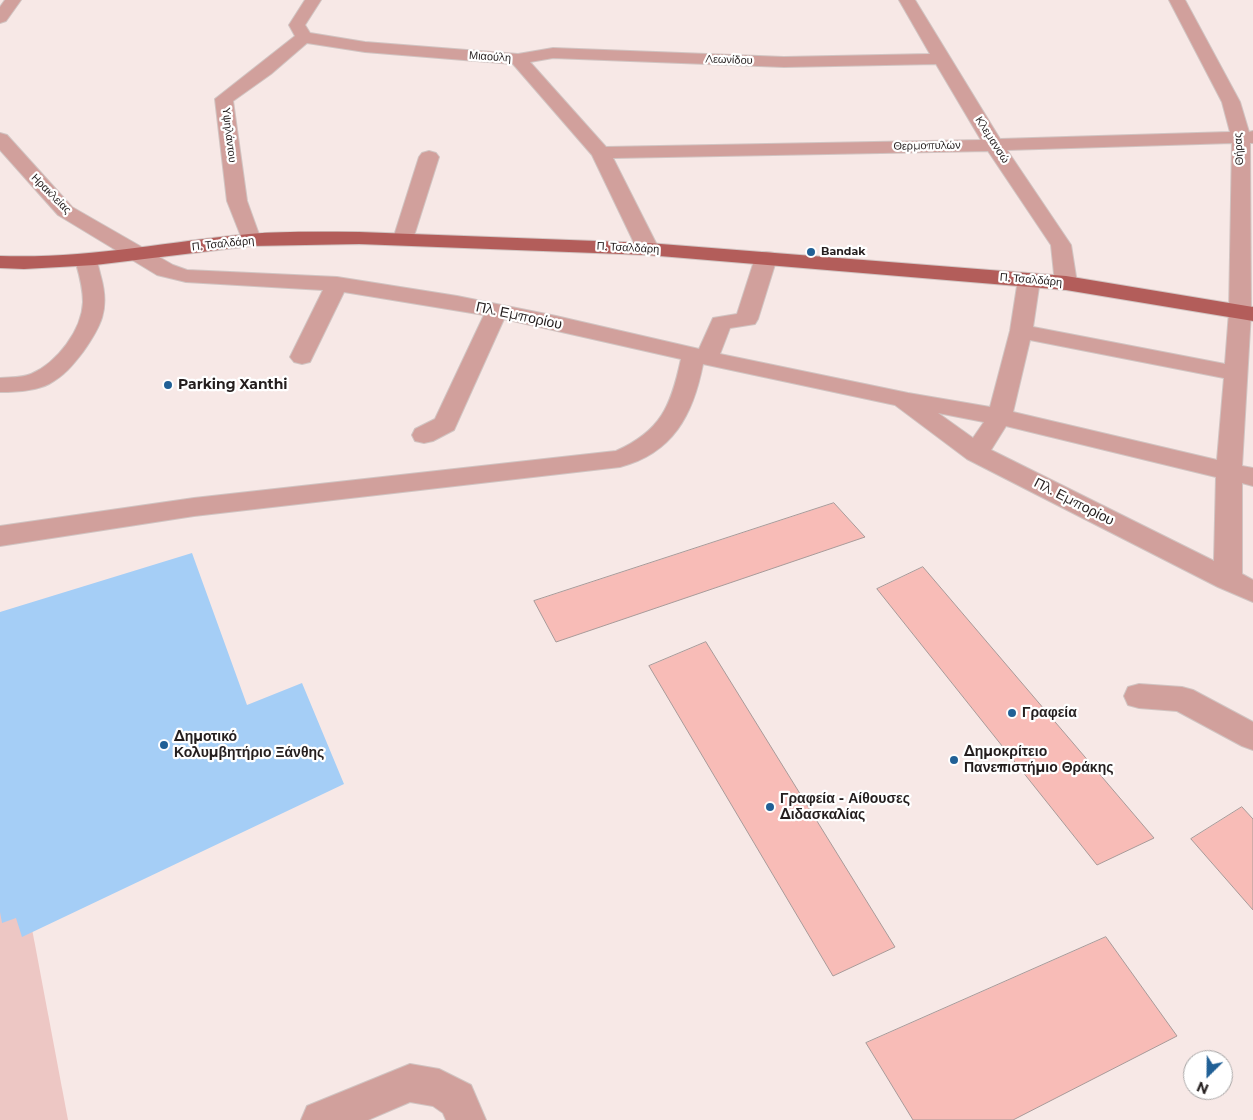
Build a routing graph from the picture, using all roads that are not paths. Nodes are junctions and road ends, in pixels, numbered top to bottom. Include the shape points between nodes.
1 (13, 0) edge
2 (312, 0) edge
3 (907, 0) edge
4 (1176, 0) edge
5 (0, 18) edge
6 (304, 37) junction
7 (518, 59) junction
8 (941, 59) junction
9 (1247, 137) edge
10 (0, 140) edge
11 (994, 145) junction
12 (601, 152) junction
13 (429, 157) dead end
14 (251, 240) junction
15 (403, 240) junction
16 (648, 249) junction
17 (135, 254) junction
18 (766, 258) junction
19 (86, 260) junction
20 (0, 262) edge
21 (1029, 280) junction
22 (1066, 283) junction
23 (337, 284) junction
24 (497, 311) junction
25 (1247, 313) edge
26 (1021, 331) junction
27 (700, 356) junction
28 (302, 357) dead end
29 (1236, 373) junction
30 (0, 385) edge
31 (903, 399) junction
32 (1000, 417) junction
33 (424, 435) dead end
34 (976, 453) junction
35 (1229, 471) junction
36 (1253, 477) edge
37 (0, 536) edge
38 (1228, 580) junction
39 (1253, 592) edge
40 (1138, 696) dead end
41 (1253, 736) edge
42 (321, 1120) edge
43 (466, 1120) edge

1 - 5 street
2 - 6 street via 298,25
3 - 8 street, Κλεμανσώ
4 - 9 street, Θήρας
6 - 7 street, Μιαούλη via 365,47
6 - 14 street, Υψηλάντου via 224,99 237,201
7 - 8 street, Λεωνίδου via 553,53 784,62
7 - 12 street, Μιαούλη
8 - 11 street, Κλεμανσώ
9 - 11 street, Θερμοπυλών
9 - 25 street, Θήρας
10 - 17 street, Ηρακλείας via 65,211
11 - 12 street, Θερμοπυλών
11 - 22 street, Κλεμανσώ via 1061,245
12 - 16 street, Μιαούλη
13 - 15 street
14 - 15 main road, Π. Τσαλδάρη
14 - 17 main road, Π. Τσαλδάρη
15 - 16 main road, Π. Τσαλδάρη
16 - 18 main road, Π. Τσαλδάρη
17 - 19 main road, Π. Τσαλδάρη
17 - 23 street, Πλ. Εμπορίου via 165,270 186,276
18 - 21 main road, Π. Τσαλδάρη
18 - 27 street via 747,320 722,323
19 - 20 main road, Π. Τσαλδάρη
19 - 30 street via 94,304 88,329 63,363 40,379
21 - 22 main road, Π. Τσαλδάρη
21 - 26 street
22 - 25 main road, Π. Τσαλδάρη
23 - 24 street, Πλ. Εμπορίου
23 - 28 street
24 - 27 street, Πλ. Εμπορίου
24 - 33 street via 446,424
25 - 29 street, Θήρας
26 - 29 street
26 - 32 street
27 - 31 street, Πλ. Εμπορίου
27 - 37 street via 675,416 657,441 620,459 194,507
29 - 35 street, Θήρας
31 - 32 street, Πλ. Εμπορίου
31 - 34 street, Πλ. Εμπορίου
32 - 34 street
32 - 35 street, Πλ. Εμπορίου
34 - 38 street, Πλ. Εμπορίου
35 - 36 street, Πλ. Εμπορίου
35 - 38 street, Θήρας
38 - 39 street, Πλ. Εμπορίου
40 - 41 street via 1182,699
42 - 43 street via 410,1083 439,1088 457,1099

